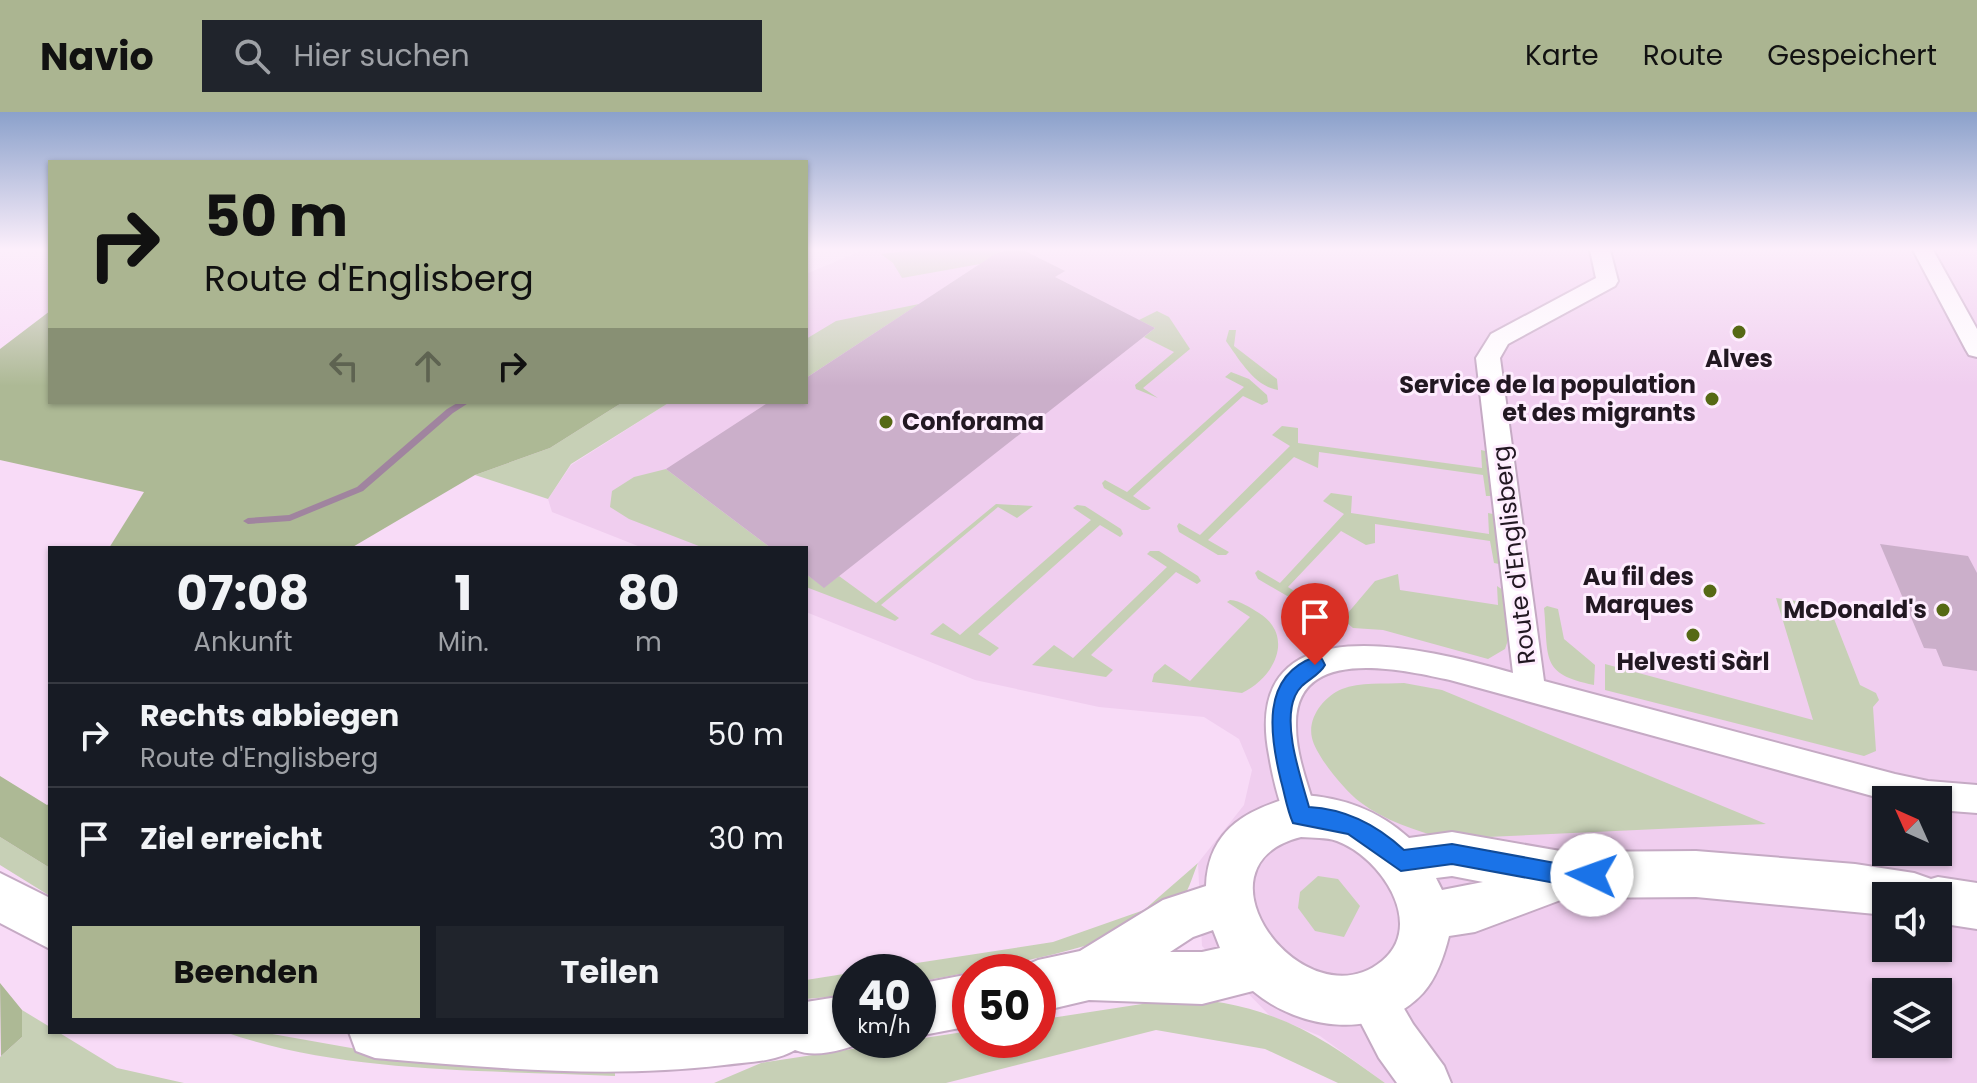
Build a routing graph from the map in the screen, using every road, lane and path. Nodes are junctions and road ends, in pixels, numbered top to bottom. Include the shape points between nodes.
1 (1585, 295) edge
2 (1947, 295) edge
3 (1977, 350) edge
4 (1530, 690) junction
5 (1977, 799) edge
6 (1301, 816) junction
7 (1401, 861) junction
8 (1566, 875) junction
9 (1872, 890) edge
10 (0, 896) edge
11 (1229, 902) junction
12 (1952, 902) edge
13 (1977, 906) edge
14 (1426, 917) junction
15 (48, 924) edge
16 (1260, 964) junction
17 (1089, 975) junction
18 (1056, 982) edge
19 (1371, 998) junction
20 (832, 1024) edge
21 (808, 1028) edge
22 (400, 1034) edge
23 (759, 1034) edge
24 (1427, 1083) edge

1 - 4 street, Route d'Englisberg via 1499,339 1488,358
2 - 3 street
4 - 5 street, Route d'Englisberg via 1895,788
4 - 6 street, Route d'Englisberg via 1416,661 1364,657 1315,665 1285,694 1281,716 1283,747
6 - 7 main road via 1354,826
6 - 11 main road via 1254,834 1230,876
7 - 8 main road via 1452,854
7 - 14 main road via 1417,887
8 - 9 main road via 1696,874
8 - 14 main road via 1475,908
10 - 15 main road
11 - 16 main road via 1235,924
11 - 17 main road via 1180,917
12 - 13 main road
14 - 19 main road via 1424,943 1413,967 1395,986
16 - 17 main road via 1202,978
16 - 19 main road via 1303,992 1337,1000
17 - 18 main road
19 - 24 street
20 - 21 main road
22 - 23 main road via 552,1046 693,1042

